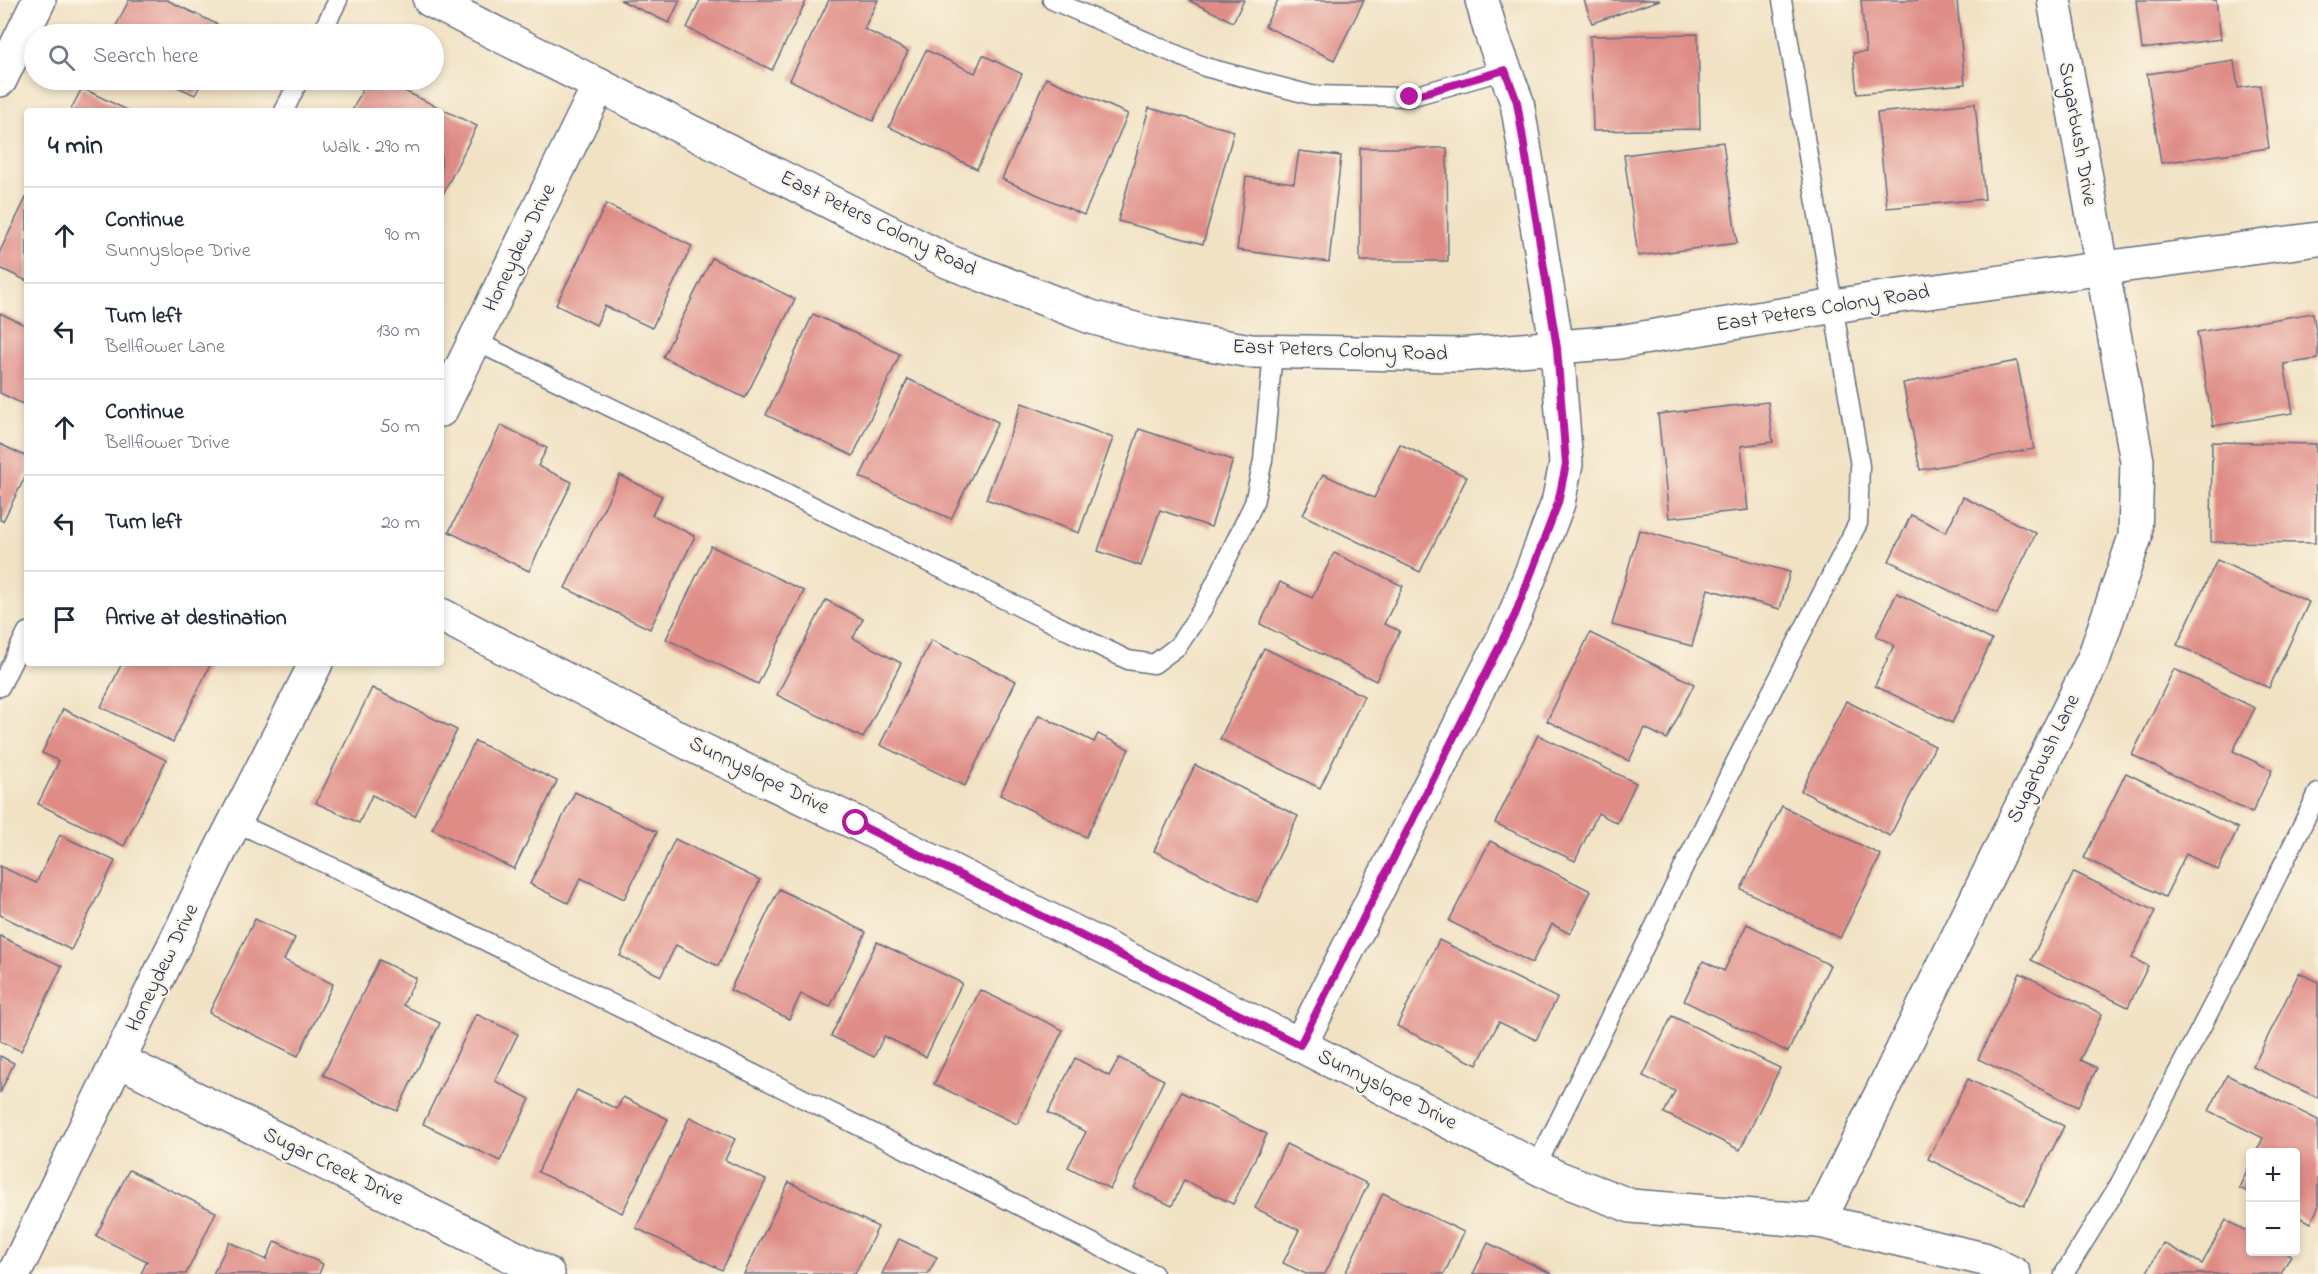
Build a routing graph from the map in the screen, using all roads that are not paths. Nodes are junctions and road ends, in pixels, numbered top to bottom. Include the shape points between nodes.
1 (39, 0) edge
2 (338, 0) edge
3 (430, 0) edge
4 (1052, 0) edge
5 (1482, 0) edge
6 (1782, 0) edge
7 (2054, 0) edge
8 (27, 24) edge
9 (326, 24) edge
10 (24, 31) edge
11 (1505, 70) junction
12 (0, 80) edge
13 (599, 85) junction
14 (294, 90) edge
15 (285, 108) edge
16 (2318, 239) edge
17 (2101, 267) junction
18 (1832, 307) junction
19 (475, 341) junction
20 (1557, 348) junction
21 (1273, 351) junction
22 (444, 404) edge
23 (444, 617) edge
24 (24, 638) edge
25 (314, 666) edge
26 (0, 687) edge
27 (2318, 794) edge
28 (235, 822) junction
29 (1300, 1045) junction
30 (118, 1060) junction
31 (1536, 1167) junction
32 (1819, 1221) junction
33 (14, 1274) edge
34 (548, 1274) edge
35 (1154, 1274) edge
36 (2014, 1274) edge
37 (2064, 1274) edge

1 - 8 street
2 - 9 lane
3 - 13 street, East Peters Colony Road
4 - 11 lane via 1205,67 1311,95 1410,97
5 - 11 street
6 - 18 lane
7 - 17 street, Sugarbush Drive
10 - 12 street
11 - 20 street via 1517,102
13 - 19 street, Honeydew Drive
13 - 21 street, East Peters Colony Road via 947,261 1091,317 1145,332 1251,351
14 - 15 lane
16 - 17 street, East Peters Colony Road
17 - 18 street, East Peters Colony Road
17 - 32 street, Sugarbush Lane via 2137,461 2135,537 2094,658
18 - 20 street, East Peters Colony Road via 1619,342
18 - 31 lane via 1860,466 1858,523
19 - 21 lane via 1128,660 1154,664 1178,646 1203,608 1254,503 1263,460
19 - 22 street, Honeydew Drive
20 - 21 street, East Peters Colony Road via 1458,355
20 - 29 street via 1566,464 1558,503 1515,615
23 - 29 street, Sunnyslope Drive
24 - 26 lane
25 - 28 street, Honeydew Drive
27 - 37 lane via 2119,1185
28 - 30 street, Honeydew Drive
28 - 35 lane via 378,888
29 - 31 street, Sunnyslope Drive
30 - 33 street, Honeydew Drive
30 - 34 street, Sugar Creek Drive
31 - 32 street, Sunnyslope Drive via 1630,1206
32 - 36 street, Sunnyslope Drive via 1984,1259

